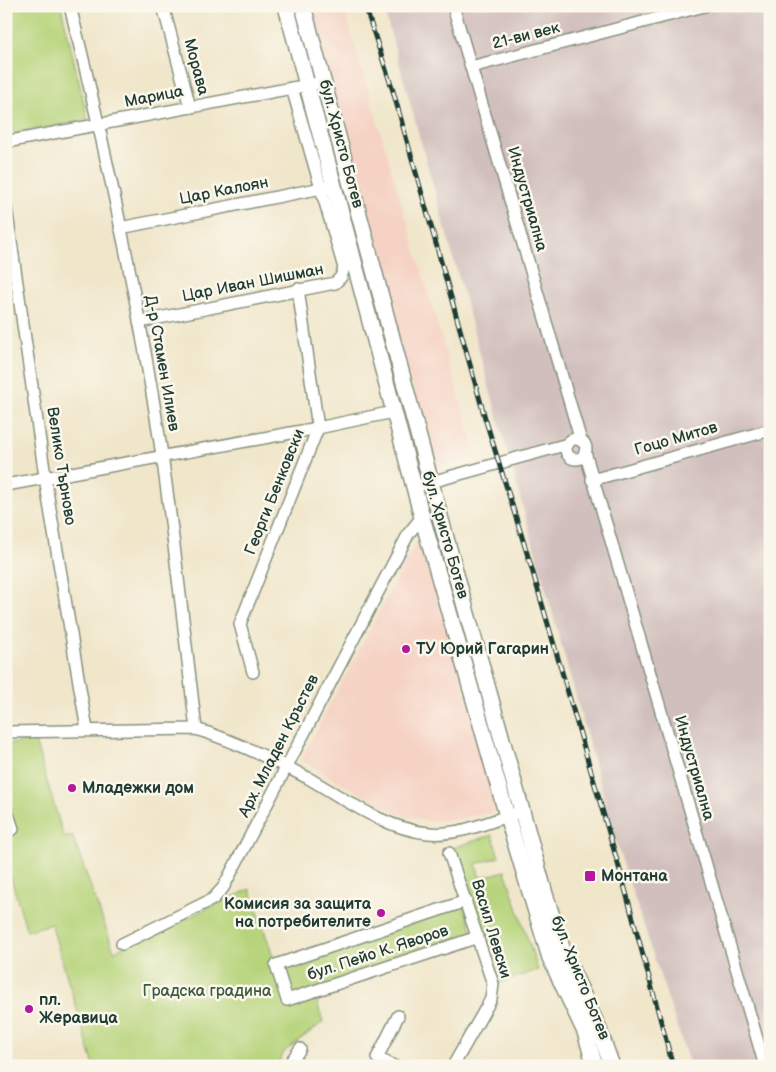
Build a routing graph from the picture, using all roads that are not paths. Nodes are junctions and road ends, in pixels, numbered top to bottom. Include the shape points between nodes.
1 (70, 6) edge
2 (163, 6) edge
3 (286, 6) edge
4 (303, 6) edge
5 (453, 6) edge
6 (704, 6) edge
7 (471, 67) junction
8 (324, 82) junction
9 (308, 85) junction
10 (292, 88) junction
11 (190, 107) junction
12 (100, 124) junction
13 (6, 142) edge
14 (327, 187) junction
15 (6, 207) edge
16 (120, 228) junction
17 (298, 290) junction
18 (139, 322) junction
19 (393, 412) junction
20 (318, 428) junction
21 (770, 430) edge
22 (574, 448) junction
23 (162, 455) junction
24 (46, 478) junction
25 (592, 480) junction
26 (431, 482) junction
27 (6, 485) edge
28 (413, 487) junction
29 (422, 518) junction
30 (253, 672) dead end
31 (196, 729) junction
32 (87, 730) junction
33 (6, 732) edge
34 (286, 766) junction
35 (6, 808) edge
36 (514, 814) junction
37 (9, 830) edge
38 (449, 853) dead end
39 (466, 901) junction
40 (478, 937) junction
41 (122, 944) dead end
42 (398, 1016) dead end
43 (300, 1049) dead end
44 (288, 1066) edge
45 (394, 1066) edge
46 (452, 1066) edge
47 (596, 1066) edge
48 (612, 1066) edge
49 (765, 1066) edge

1 - 12 street, Д-р Стамен Илиев
2 - 11 street, Морава
3 - 9 main road, бул. Христо Ботев
4 - 8 main road, бул. Христо Ботев
5 - 7 street, Индустриална
6 - 7 street, 21-ви век
7 - 22 street, Индустриална via 570,401
8 - 9 street, Марица
8 - 26 main road, бул. Христо Ботев
9 - 10 street, Марица
9 - 14 main road, бул. Христо Ботев
10 - 11 street, Марица
10 - 14 street
11 - 12 street, Марица
12 - 13 street, Марица
12 - 16 street, Д-р Стамен Илиев
14 - 16 street, Цар Калоян
14 - 17 street, Цар Иван Шишман via 344,268 335,283
14 - 19 main road, бул. Христо Ботев
15 - 24 street, Велико Търново
16 - 18 street, Д-р Стамен Илиев
17 - 18 street, Цар Иван Шишман
17 - 20 street, Георги Бенковски
18 - 23 street, Д-р Стамен Илиев
19 - 20 street
19 - 28 main road, бул. Христо Ботев
20 - 23 street
20 - 30 street, Георги Бенковски via 240,624
21 - 25 street, Гоцо Митов
22 - 25 street, Индустриална
22 - 26 street via 518,458
23 - 24 street
23 - 31 street, Д-р Стамен Илиев
24 - 27 street
24 - 32 street, Велико Търново
25 - 49 street, Индустриална
26 - 28 street
26 - 36 main road, бул. Христо Ботев
28 - 29 main road, бул. Христо Ботев
29 - 34 street, Арх. Младен Кръстев via 409,533
29 - 36 main road, бул. Христо Ботев
31 - 32 street
31 - 34 street
32 - 33 street
34 - 36 street via 376,816 412,831 446,833
34 - 41 street, Арх. Младен Кръстев via 244,852 213,899
35 - 37 street
36 - 47 main road, бул. Христо Ботев via 550,958 585,1032
36 - 48 main road, бул. Христо Ботев via 564,954 598,1026
38 - 39 street, Васил Левски
39 - 40 street, Васил Левски
39 - 40 street, бул. Пейо К. Яворов via 276,965 288,1000
40 - 46 street, Васил Левски via 493,984 492,999
42 - 45 street via 377,1058
43 - 44 street

